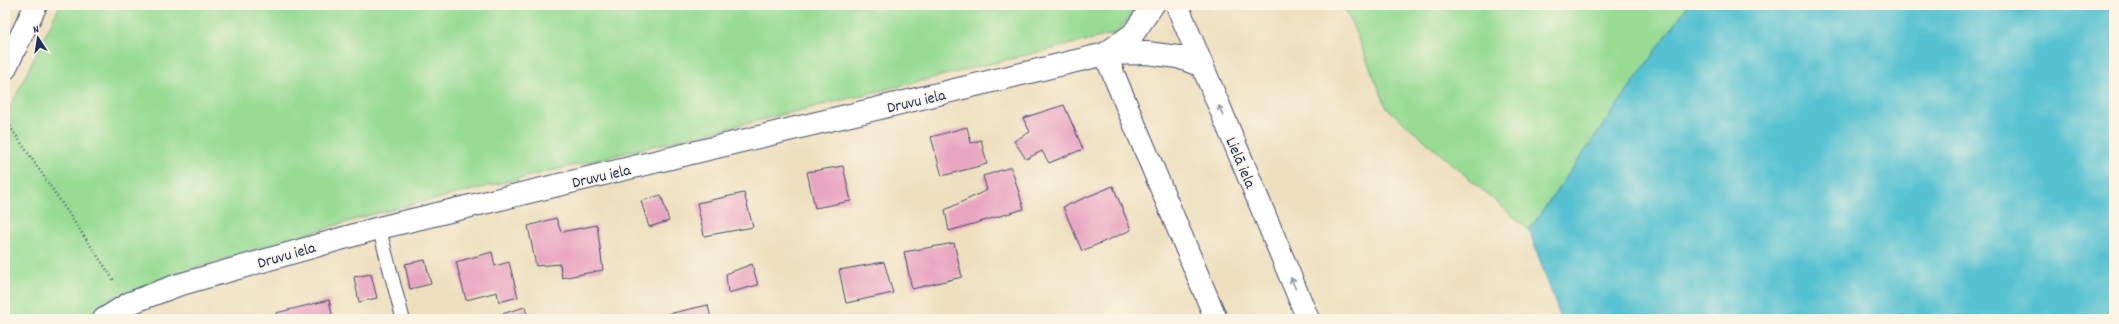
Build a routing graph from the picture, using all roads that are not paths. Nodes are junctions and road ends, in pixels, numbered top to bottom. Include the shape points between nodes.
1 (36, 5) edge
2 (1153, 5) edge
3 (1177, 5) edge
4 (1105, 54) junction
5 (1202, 66) junction
6 (5, 69) edge
7 (379, 228) junction
8 (132, 311) edge
9 (104, 319) edge
10 (403, 319) edge
11 (1216, 319) edge
12 (1308, 319) edge

1 - 6 street
2 - 4 street, Druvu iela via 1132,34
3 - 5 street, Lielā iela
4 - 5 street, Druvu iela via 1147,53 1178,57
4 - 7 street, Druvu iela
4 - 11 street
12 -> 5 street, Lielā iela
7 - 8 street, Druvu iela via 178,285
7 - 10 lane
8 - 9 street, Druvu iela

